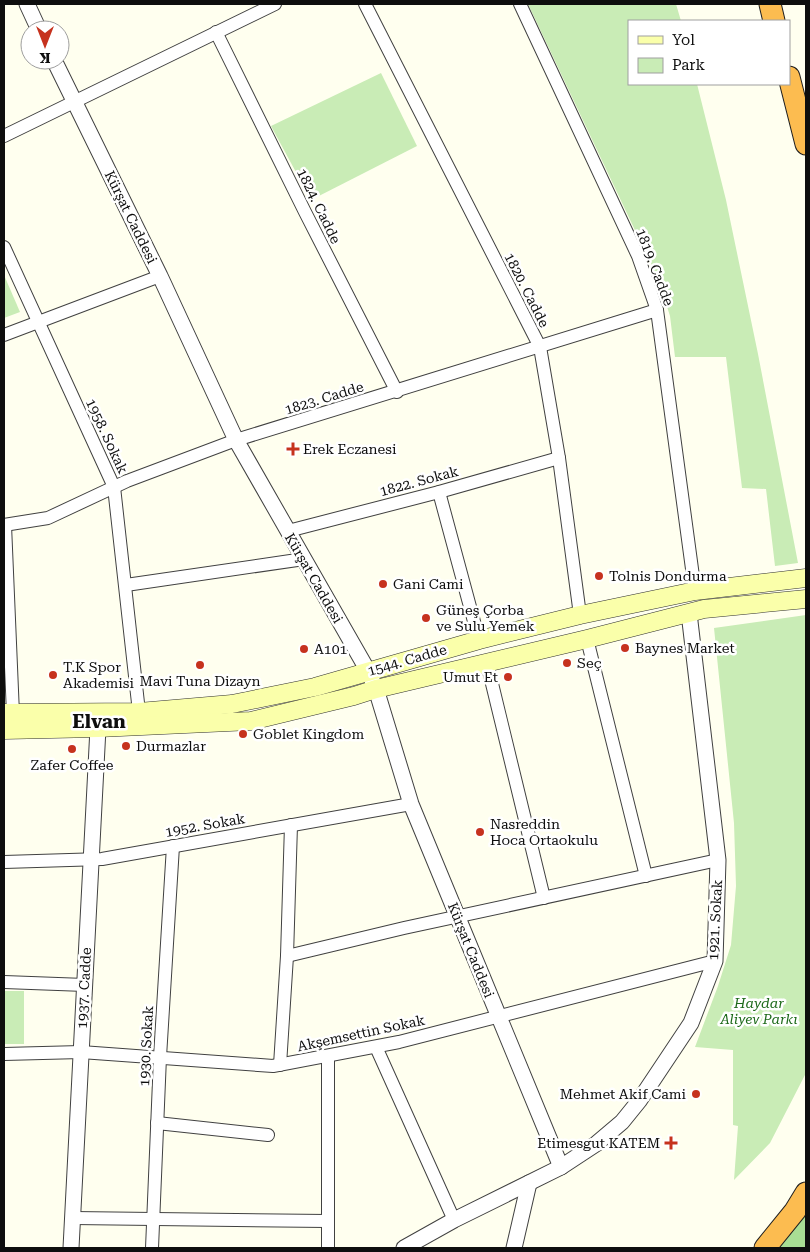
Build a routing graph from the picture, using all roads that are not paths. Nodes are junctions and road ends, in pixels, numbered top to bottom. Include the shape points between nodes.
1 (26, 4) edge
2 (275, 4) edge
3 (365, 4) edge
4 (520, 4) edge
5 (770, 4) edge
6 (34, 20) edge
7 (774, 20) edge
8 (216, 32) junction
9 (59, 70) edge
10 (790, 81) edge
11 (74, 103) junction
12 (4, 136) edge
13 (806, 144) edge
14 (4, 247) edge
15 (160, 276) junction
16 (657, 310) junction
17 (38, 322) junction
18 (4, 335) edge
19 (540, 347) junction
20 (397, 392) junction
21 (236, 440) junction
22 (558, 458) junction
23 (114, 487) junction
24 (440, 492) junction
25 (4, 525) edge
26 (288, 531) junction
27 (304, 559) junction
28 (806, 578) edge
29 (126, 585) junction
30 (695, 591) junction
31 (806, 599) edge
32 (689, 613) junction
33 (580, 616) junction
34 (587, 639) junction
35 (479, 640) junction
36 (486, 663) junction
37 (368, 671) junction
38 (376, 689) junction
39 (139, 712) junction
40 (8, 714) edge
41 (98, 728) junction
42 (4, 730) edge
43 (411, 804) junction
44 (291, 825) junction
45 (173, 846) junction
46 (91, 860) junction
47 (718, 860) junction
48 (4, 862) edge
49 (646, 876) junction
50 (544, 898) junction
51 (458, 918) junction
52 (288, 956) junction
53 (716, 961) junction
54 (4, 982) edge
55 (85, 985) junction
56 (499, 1017) junction
57 (376, 1046) junction
58 (81, 1052) junction
59 (4, 1054) edge
60 (328, 1056) junction
61 (160, 1057) junction
62 (280, 1065) junction
63 (157, 1123) junction
64 (268, 1135) dead end
65 (561, 1167) junction
66 (529, 1183) junction
67 (806, 1193) edge
68 (73, 1218) junction
69 (153, 1219) junction
70 (454, 1220) junction
71 (327, 1222) junction
72 (71, 1248) edge
73 (152, 1248) edge
74 (328, 1248) edge
75 (404, 1248) edge
76 (514, 1248) edge
77 (765, 1248) edge

1 - 6 street
2 - 8 street
3 - 19 street, 1820. Cadde
4 - 16 street, 1819. Cadde via 638,256
5 - 7 highway
8 - 11 street
8 - 20 street, 1824. Cadde
9 - 11 street, Kürşat Caddesi
10 - 13 highway
11 - 12 street
11 - 15 street, Kürşat Caddesi
14 - 17 street, 1958. Sokak
15 - 17 street
15 - 21 street, Kürşat Caddesi
16 - 19 street, 1823. Cadde
16 - 30 street, 1819. Cadde
17 - 18 street
17 - 23 street, 1958. Sokak
19 - 20 street, 1823. Cadde
19 - 22 street, 1820. Cadde
20 - 21 street, 1823. Cadde
21 - 23 street, 1823. Cadde
21 - 26 street, Kürşat Caddesi
22 - 24 street, 1822. Sokak
22 - 33 street, 1820. Cadde
23 - 25 street, 1823. Cadde via 48,518
23 - 29 street, 1958. Sokak
24 - 26 street, 1822. Sokak
24 - 35 street
25 - 40 street
26 - 27 street, Kürşat Caddesi
27 - 29 street
27 - 37 street, Kürşat Caddesi
28 - 30 main road, 1544. Cadde
29 - 39 street, 1958. Sokak
30 - 33 main road, 1544. Cadde
31 - 32 main road, 1544. Cadde
32 - 34 main road, 1544. Cadde
32 - 47 street, 1921. Sokak
33 - 35 main road, 1544. Cadde
34 - 36 main road, 1544. Cadde
34 - 49 street
35 - 37 main road, 1544. Cadde
36 - 38 main road, 1544. Cadde
36 - 50 street
37 - 38 street, Kürşat Caddesi
37 - 39 main road, 1544. Cadde via 316,687 232,704
38 - 41 main road, 1544. Cadde via 251,721
38 - 43 street, Kürşat Caddesi
39 - 40 main road, 1544. Cadde
41 - 42 main road, 1544. Cadde
41 - 46 street, 1937. Cadde
43 - 44 street, 1952. Sokak
43 - 51 street, Kürşat Caddesi
44 - 45 street, 1952. Sokak
44 - 52 street
45 - 46 street, 1952. Sokak
45 - 61 street, 1930. Sokak
46 - 48 street, 1952. Sokak
46 - 55 street, 1937. Cadde
47 - 49 street
47 - 53 street, 1921. Sokak
49 - 50 street
50 - 51 street
51 - 52 street
51 - 56 street, Kürşat Caddesi
52 - 62 street
53 - 56 street, Akşemsettin Sokak
53 - 65 street, 1921. Sokak via 690,1023 639,1101 622,1122
54 - 55 street
55 - 58 street, 1937. Cadde
56 - 57 street, Akşemsettin Sokak
56 - 65 street, Kürşat Caddesi
57 - 60 street, Akşemsettin Sokak
57 - 70 street
58 - 59 street, Akşemsettin Sokak
58 - 61 street, Akşemsettin Sokak
58 - 68 street, 1937. Cadde
60 - 62 street, Akşemsettin Sokak
60 - 71 street
61 - 62 street, Akşemsettin Sokak
61 - 63 street, 1930. Sokak
63 - 64 street
63 - 69 street, 1930. Sokak
65 - 66 street, 1921. Sokak
66 - 70 street, 1921. Sokak
66 - 76 street
67 - 77 highway
68 - 69 street
68 - 72 street, 1937. Cadde
69 - 71 street
69 - 73 street, 1930. Sokak
70 - 75 street, 1921. Sokak
71 - 74 street

